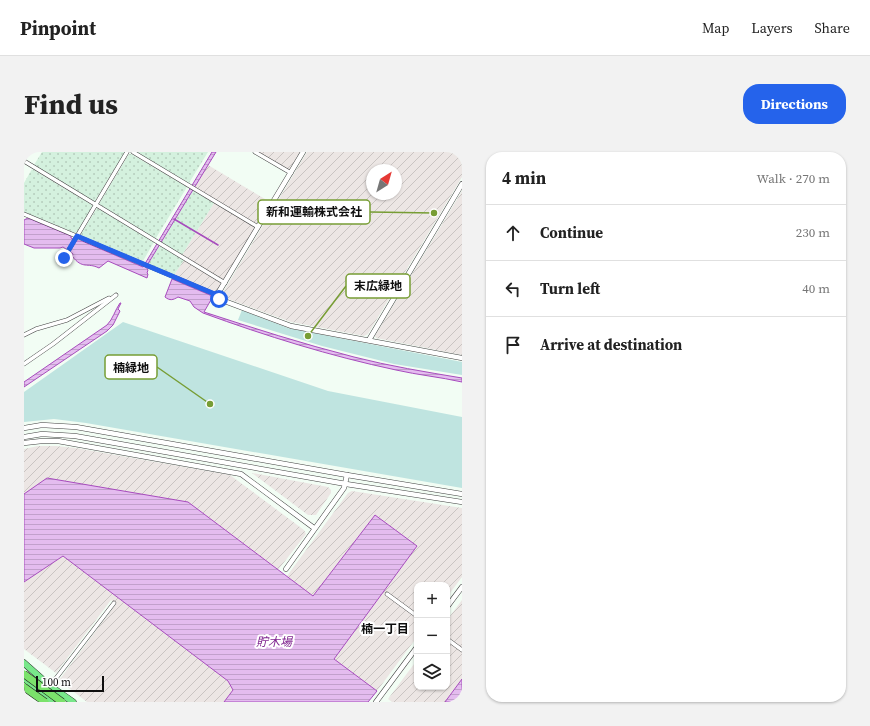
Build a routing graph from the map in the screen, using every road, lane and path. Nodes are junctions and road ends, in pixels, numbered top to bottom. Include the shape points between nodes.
1 (127, 152) edge
2 (133, 152) edge
3 (255, 152) edge
4 (303, 152) edge
5 (24, 161) edge
6 (291, 173) junction
7 (462, 184) edge
8 (96, 204) junction
9 (24, 214) edge
10 (258, 227) junction
11 (76, 237) junction
12 (65, 256) dead end
13 (225, 283) junction
14 (217, 295) junction
15 (24, 335) edge
16 (369, 340) junction
17 (462, 358) edge
18 (24, 364) edge
19 (24, 428) edge
20 (24, 437) edge
21 (24, 443) edge
22 (347, 475) junction
23 (346, 484) junction
24 (462, 494) edge
25 (462, 502) edge
26 (314, 528) junction
27 (286, 569) dead end
28 (462, 587) edge
29 (387, 594) dead end
30 (114, 603) dead end
31 (450, 603) edge
32 (414, 614) edge
33 (450, 641) edge
34 (462, 650) edge
35 (414, 651) edge
36 (24, 664) edge
37 (24, 674) edge
38 (24, 678) edge
39 (50, 686) junction
40 (24, 687) edge
41 (43, 700) edge
42 (51, 702) edge
43 (62, 702) edge
44 (73, 702) edge
45 (376, 702) edge

1 - 8 street
2 - 10 street
3 - 6 street
4 - 6 street
5 - 8 street
6 - 10 street
7 - 16 street
8 - 11 street
8 - 13 street
9 - 11 street
10 - 13 street
11 - 12 street
11 - 14 street
13 - 14 street
14 - 16 street via 219,299 291,326
15 - 18 street via 67,320 116,295
16 - 17 street
19 - 22 street via 49,425 76,427
20 - 23 street via 42,434 75,436
21 - 26 street via 58,441 241,474
22 - 23 street
22 - 24 street
23 - 25 street
23 - 26 street
26 - 27 street
28 - 31 street
29 - 32 street
30 - 39 street
33 - 34 street
35 - 45 street
36 - 39 main road
37 - 43 highway, bridge
38 - 41 main road
39 - 41 street
39 - 44 main road
40 - 41 highway, bridge
41 - 42 main road

